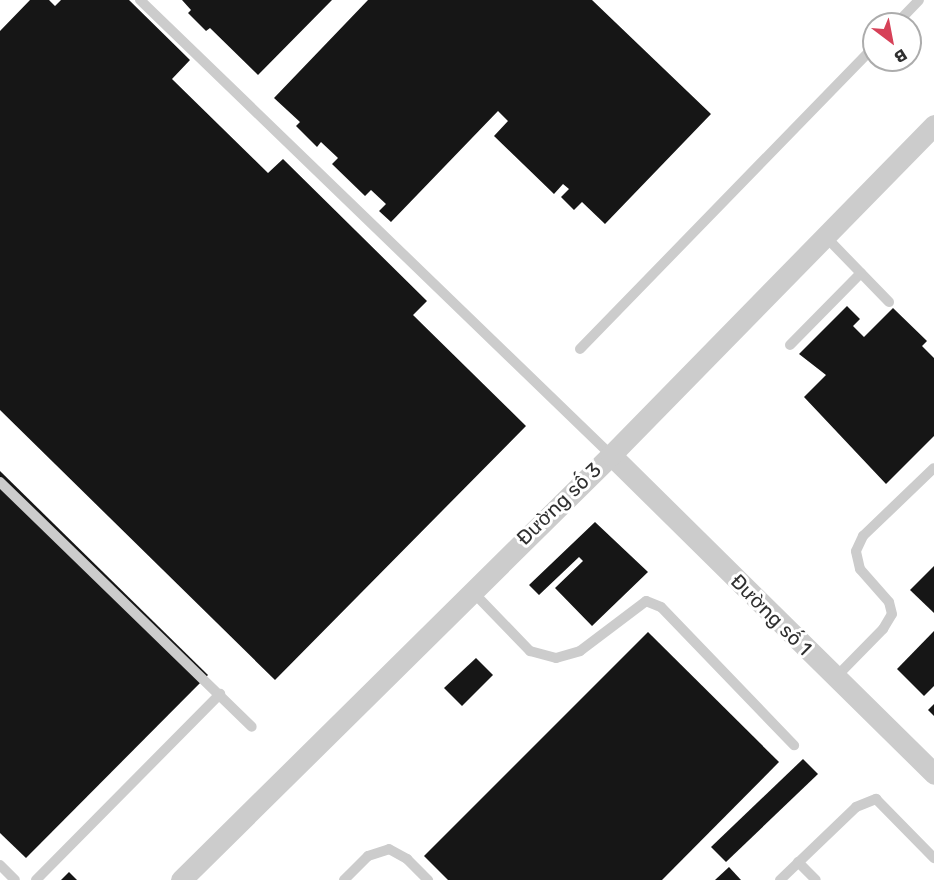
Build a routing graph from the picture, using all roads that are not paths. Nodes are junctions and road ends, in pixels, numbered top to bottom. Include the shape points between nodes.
1 (140, 0) edge
2 (919, 0) edge
3 (908, 12) edge
4 (862, 58) edge
5 (934, 125) edge
6 (825, 236) junction
7 (861, 273) junction
8 (889, 302) dead end
9 (790, 345) dead end
10 (580, 349) dead end
11 (610, 455) junction
12 (934, 468) edge
13 (0, 482) edge
14 (471, 590) junction
15 (835, 679) junction
16 (220, 694) junction
17 (252, 727) dead end
18 (794, 745) dead end
19 (934, 774) edge
20 (934, 858) edge
21 (798, 862) junction
22 (0, 865) edge
23 (15, 880) edge
24 (36, 880) edge
25 (181, 880) edge
26 (344, 880) edge
27 (428, 880) edge
28 (780, 880) edge
29 (816, 880) edge

1 - 11 lane
2 - 3 lane
4 - 10 lane
5 - 6 street, Đường số 3
6 - 7 lane
6 - 11 street, Đường số 3
7 - 8 lane
7 - 9 lane
11 - 14 street, Đường số 3
11 - 15 street, Đường số 1
12 - 15 lane via 863,536 856,551 860,569 889,602 892,614 883,629
13 - 16 lane
14 - 18 lane via 530,651 556,658 580,651 646,602 661,607
14 - 25 street, Đường số 3
15 - 19 street, Đường số 1
16 - 17 lane
16 - 24 lane
20 - 21 lane via 876,799 856,807
21 - 28 lane
21 - 29 lane
22 - 23 lane
26 - 27 lane via 368,856 389,849 407,859

